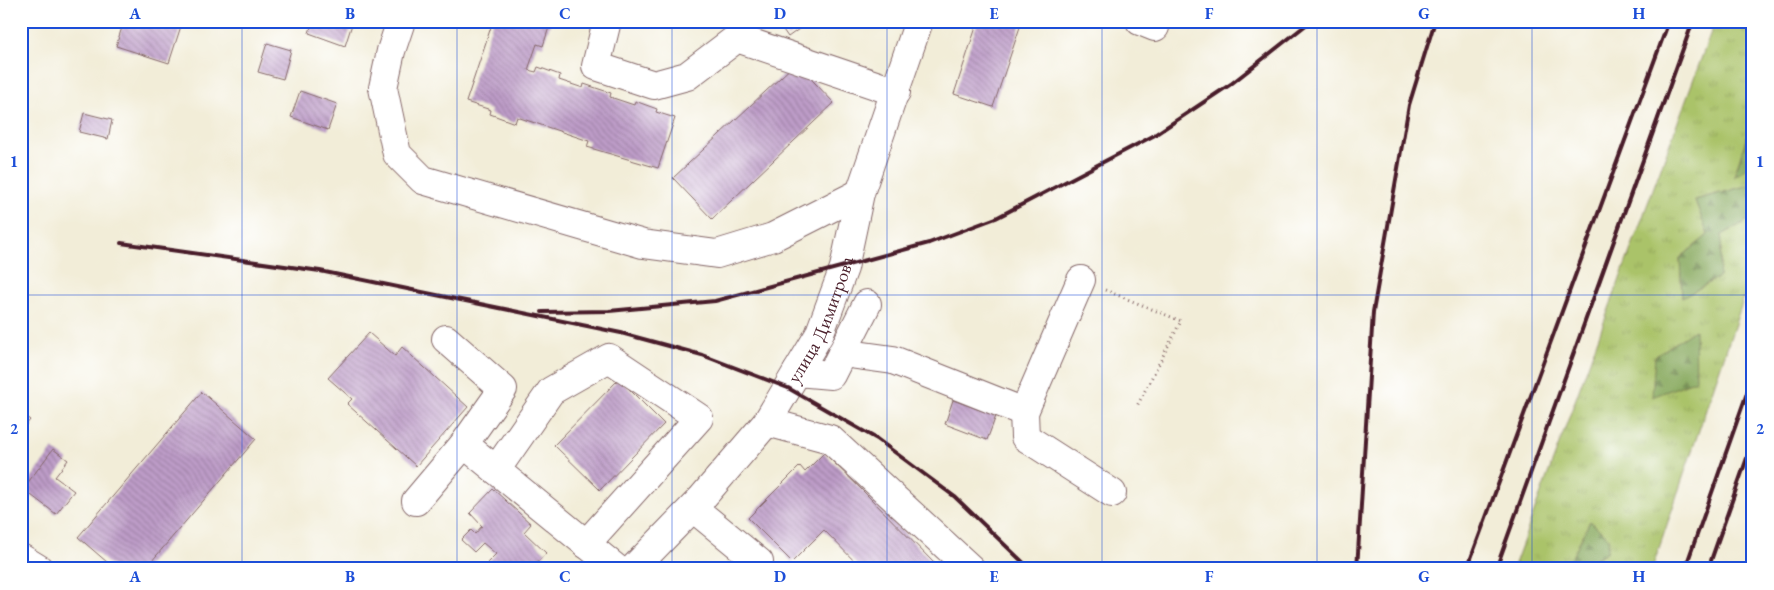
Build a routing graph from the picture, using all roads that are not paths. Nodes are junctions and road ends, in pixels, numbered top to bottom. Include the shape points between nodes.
1 (401, 21) edge
2 (607, 21) edge
3 (920, 21) edge
4 (896, 92) junction
5 (860, 193) junction
6 (1081, 280) road end
7 (867, 304) dead end
8 (446, 339) dead end
9 (842, 353) junction
10 (797, 372) junction
11 (1024, 412) junction
12 (767, 422) junction
13 (464, 444) junction
14 (496, 470) junction
15 (1112, 493) dead end
16 (416, 501) dead end
17 (693, 508) junction
18 (586, 544) junction
19 (21, 558) edge
20 (759, 562) dead end
21 (39, 569) edge
22 (617, 569) edge
23 (633, 569) edge
24 (971, 569) edge

1 - 5 street via 384,88 397,154 423,180 643,244 717,254 772,237
2 - 4 street via 596,66 654,85 687,76 737,38
3 - 4 street, улица Димитрова
4 - 5 street, улица Димитрова
5 - 10 street, улица Димитрова via 844,268 819,335
6 - 11 street
7 - 9 street
8 - 13 street via 503,389
9 - 10 street via 830,375
9 - 11 street via 893,360
10 - 12 street, улица Димитрова
11 - 15 street via 1024,437
12 - 17 street, улица Димитрова
12 - 24 street via 830,439
13 - 14 street
13 - 16 street
14 - 18 street
14 - 18 street via 551,391 609,358 699,418
17 - 20 street
17 - 23 street, улица Димитрова
18 - 22 street
19 - 21 street

